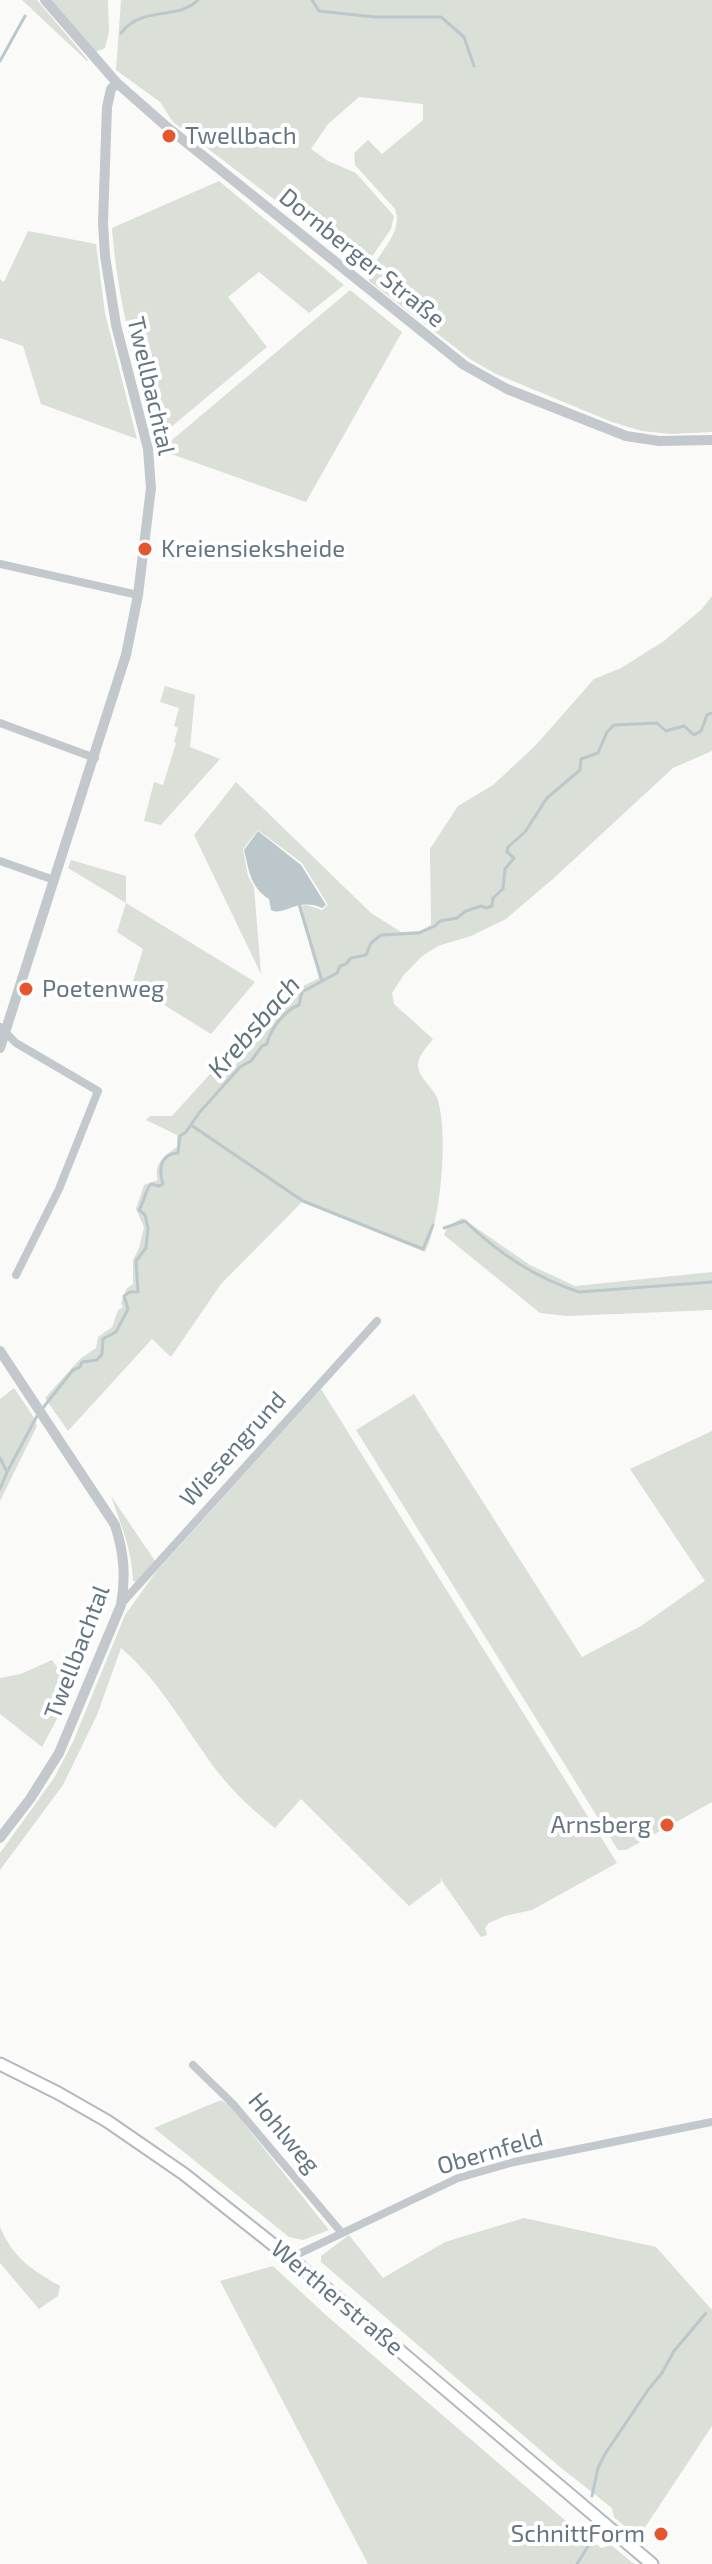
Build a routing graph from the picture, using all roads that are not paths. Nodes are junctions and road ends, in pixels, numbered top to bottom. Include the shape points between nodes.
1 (45, 0) edge
2 (117, 83) junction
3 (712, 440) edge
4 (0, 564) edge
5 (138, 595) junction
6 (0, 723) edge
7 (95, 758) junction
8 (0, 861) edge
9 (54, 880) junction
10 (2, 1030) edge
11 (0, 1048) edge
12 (16, 1275) dead end
13 (377, 1321) dead end
14 (0, 1351) edge
15 (121, 1605) junction
16 (0, 1838) edge
17 (0, 2064) edge
18 (193, 2065) dead end
19 (712, 2122) edge
20 (341, 2232) junction
21 (290, 2258) junction
22 (652, 2564) edge

1 - 2 street, Dornberger Straße
2 - 3 street, Dornberger Straße via 356,280 488,380 637,439
2 - 5 street, Twellbachtal via 107,107 103,223 111,303 149,462 150,511
4 - 5 street
5 - 7 street, Twellbachtal
6 - 7 street
7 - 9 street, Twellbachtal
8 - 9 street
9 - 10 street, Twellbachtal
10 - 11 street, Twellbachtal
10 - 12 street via 98,1091 59,1189
13 - 15 street, Wiesengrund
14 - 15 street, Twellbachtal via 115,1525 124,1564
15 - 16 street, Twellbachtal via 59,1753
17 - 21 main road, Wertherstraße via 134,2138
18 - 20 street, Hohlweg via 233,2104
19 - 20 street, Obernfeld via 458,2178
20 - 21 street, Obernfeld
21 - 22 main road, Wertherstraße

